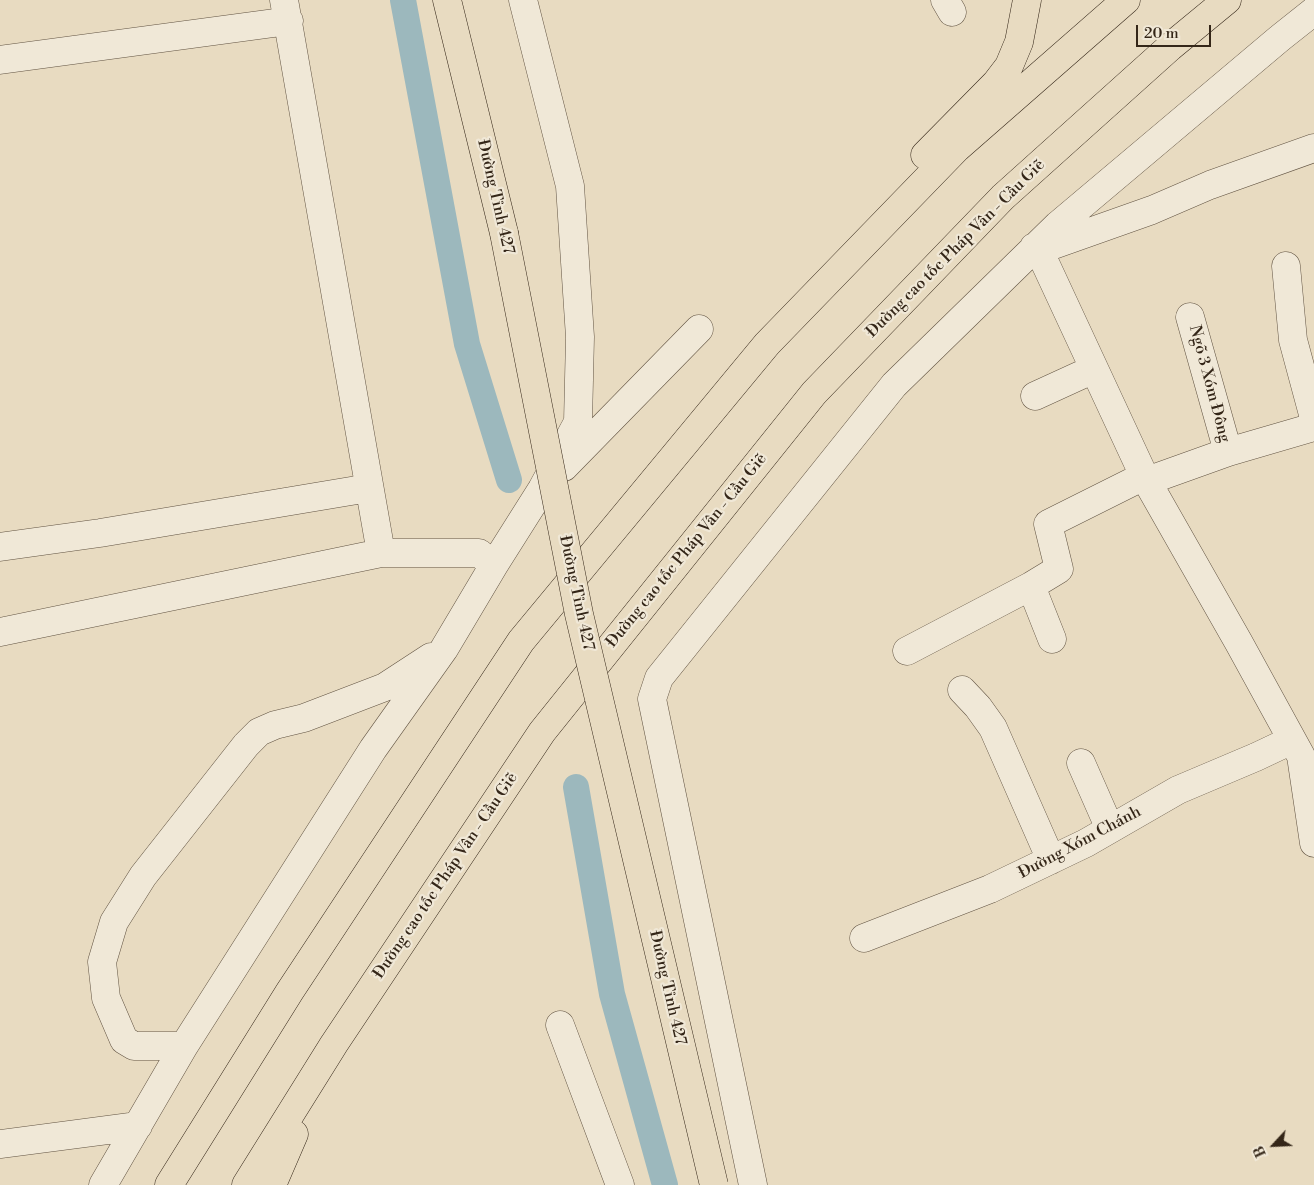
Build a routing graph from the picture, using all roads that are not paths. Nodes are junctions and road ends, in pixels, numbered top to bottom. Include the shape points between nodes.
1 (447, 0) edge
2 (523, 0) edge
3 (1027, 0) edge
4 (1126, 0) edge
5 (1227, 0) edge
6 (286, 10) edge
7 (1314, 11) edge
8 (0, 60) edge
9 (1314, 148) edge
10 (1037, 249) junction
11 (1286, 266) dead end
12 (1190, 316) dead end
13 (699, 329) dead end
14 (767, 344) junction
15 (1094, 369) junction
16 (1035, 396) dead end
17 (1314, 418) edge
18 (1314, 427) edge
19 (1228, 452) junction
20 (1146, 479) junction
21 (369, 488) junction
22 (542, 489) junction
23 (0, 547) edge
24 (381, 553) junction
25 (494, 565) junction
26 (1031, 586) junction
27 (0, 632) edge
28 (1052, 638) dead end
29 (444, 649) junction
30 (907, 651) dead end
31 (962, 690) dead end
32 (1302, 750) edge
33 (1081, 763) dead end
34 (1110, 830) junction
35 (1314, 843) edge
36 (1051, 860) junction
37 (864, 938) dead end
38 (560, 1025) dead end
39 (334, 1044) junction
40 (184, 1046) junction
41 (138, 1126) junction
42 (0, 1144) edge
43 (102, 1185) edge
44 (169, 1185) edge
45 (246, 1185) edge
46 (272, 1185) edge
47 (620, 1185) edge
48 (714, 1185) edge
49 (753, 1185) edge

1 - 48 main road, Đường Tỉnh 427, bridge via 504,233 579,614
2 - 22 street via 570,186 580,337 578,422
3 - 14 main road via 1019,42 1009,66 905,176
4 - 14 main road via 957,148
5 - 39 main road, Đường cao tốc Pháp Vân - Cầu Giẽ via 1003,197 814,393 542,732
6 - 8 street
6 - 21 street
7 - 10 street via 1058,225
9 - 10 street via 1210,184 1152,210
10 - 15 street
10 - 49 street via 894,385 659,678 652,699
11 - 17 street via 1292,340
12 - 19 street, Ngõ 3 Xóm Đông
13 - 22 street
14 - 44 main road via 521,641 290,992
15 - 16 street
15 - 20 street
18 - 19 street
19 - 20 street
20 - 26 street via 1048,524 1059,569
20 - 32 street
21 - 23 street
21 - 24 street
22 - 25 street
24 - 25 street via 479,553
24 - 27 street
25 - 29 street
26 - 28 street
26 - 30 street
29 - 40 street via 373,749
29 - 40 street via 385,687 259,732 143,876 114,922 102,962 106,998 124,1040 134,1046
31 - 36 street via 992,728
32 - 34 street, Đường Xóm Chánh via 1256,757 1178,790
32 - 35 street
33 - 34 street
34 - 36 street, Đường Xóm Chánh
36 - 37 street, Đường Xóm Chánh via 990,889
38 - 47 street
39 - 45 main road, Đường cao tốc Pháp Vân - Cầu Giẽ
39 - 46 main road
40 - 41 street
41 - 42 street
41 - 43 street

